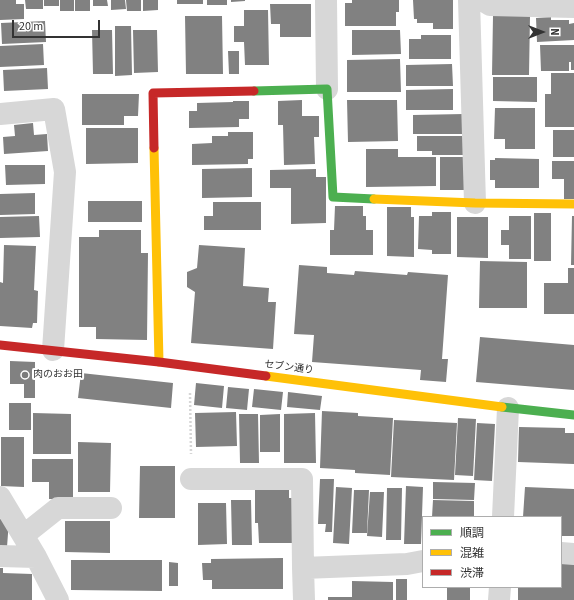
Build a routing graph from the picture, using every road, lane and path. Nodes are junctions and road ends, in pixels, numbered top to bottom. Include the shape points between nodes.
1 (326, 0) edge
2 (469, 0) edge
3 (482, 0) edge
4 (574, 7) edge
5 (327, 89) junction
6 (0, 114) edge
7 (475, 203) junction
8 (574, 204) edge
9 (0, 345) edge
10 (0, 350) edge
11 (53, 350) junction
12 (159, 362) junction
13 (190, 366) junction
14 (508, 408) junction
15 (574, 415) edge
16 (191, 480) joint
17 (0, 497) edge
18 (112, 508) dead end
19 (503, 516) edge
20 (24, 535) junction
21 (562, 553) edge
22 (574, 554) edge
23 (0, 556) edge
24 (36, 557) junction
25 (422, 562) edge
26 (303, 568) junction
27 (500, 588) edge
28 (58, 600) edge
29 (304, 600) edge
30 (499, 600) edge

1 - 5 street
2 - 7 street
3 - 4 street via 490,5
5 - 7 street via 333,197
5 - 12 street via 153,93
6 - 11 street via 54,109 65,172
7 - 8 street
9 - 10 street
9 - 11 street, セブン通り
11 - 12 street, セブン通り
12 - 13 street, セブン通り
13 - 14 street, セブン通り
13 - 16 path
14 - 15 street, セブン通り
14 - 19 street
16 - 26 street via 302,479
17 - 20 street
18 - 20 street via 58,508
20 - 24 street
21 - 22 street
23 - 24 street
24 - 28 street
25 - 26 street
26 - 29 street
27 - 30 street

